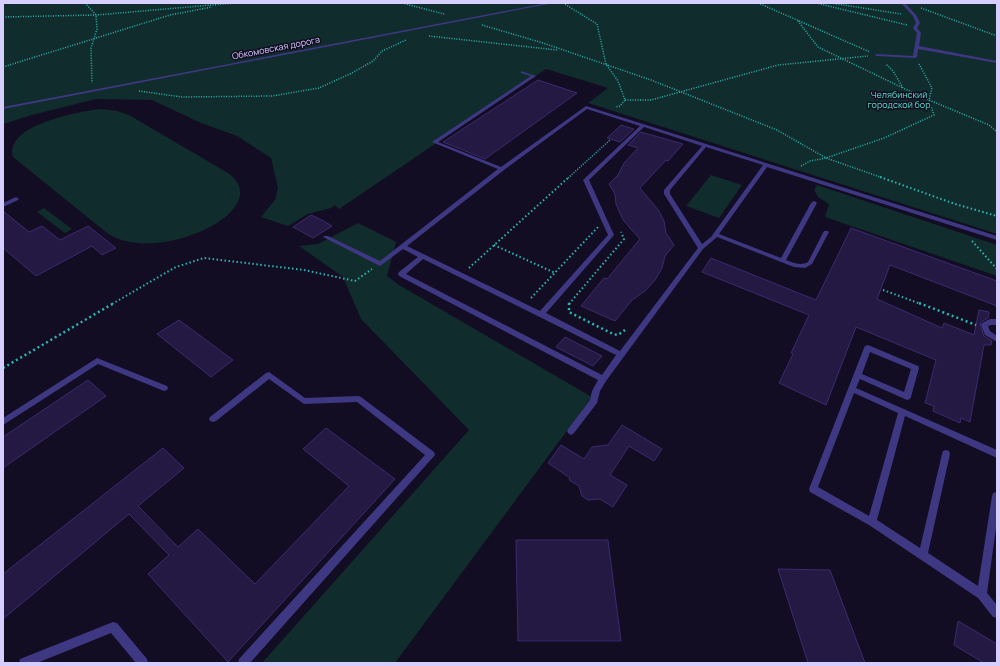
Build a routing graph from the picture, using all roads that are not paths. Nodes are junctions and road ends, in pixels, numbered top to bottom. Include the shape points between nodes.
1 (552, 3) edge
2 (903, 3) edge
3 (916, 47) junction
4 (877, 55) road end
5 (997, 62) edge
6 (522, 72) dead end
7 (3, 108) edge
8 (643, 126) junction
9 (704, 146) junction
10 (766, 165) junction
11 (502, 169) junction
12 (16, 200) dead end
13 (814, 203) dead end
14 (3, 205) edge
15 (826, 232) dead end
16 (715, 234) junction
17 (326, 237) dead end
18 (997, 238) edge
19 (402, 246) junction
20 (701, 248) junction
21 (423, 256) junction
22 (783, 260) junction
23 (541, 314) junction
24 (997, 322) edge
25 (997, 339) edge
26 (622, 355) junction
27 (857, 375) junction
28 (603, 379) junction
29 (164, 388) dead end
30 (852, 389) junction
31 (902, 412) junction
32 (213, 419) dead end
33 (3, 422) edge
34 (572, 431) dead end
35 (946, 454) dead end
36 (997, 454) edge
37 (996, 496) dead end
38 (872, 522) junction
39 (924, 556) junction
40 (982, 594) junction
41 (997, 612) edge
42 (24, 663) edge
43 (143, 663) edge
44 (243, 663) edge

1 - 7 lane, Обкомовская дорога
2 - 3 lane via 915,16 918,24 915,28 919,34
3 - 4 lane via 915,57
3 - 5 lane
6 - 11 lane via 534,76 434,142
8 - 9 lane
8 - 11 lane via 586,107
8 - 23 lane via 586,180 611,235
9 - 10 lane
9 - 20 lane via 667,190 667,194
10 - 16 lane
10 - 18 lane
11 - 19 lane
12 - 14 lane
13 - 22 lane
15 - 22 lane via 810,263 796,266
16 - 20 lane
16 - 22 lane
17 - 19 lane via 380,264
19 - 21 lane
20 - 26 lane
21 - 23 lane
21 - 28 lane via 401,274
23 - 26 lane
24 - 25 lane via 984,325 987,333
26 - 28 lane
27 - 27 lane via 907,397 915,368 868,348
27 - 30 lane
28 - 34 lane via 594,401
29 - 33 lane via 97,361
30 - 31 lane
30 - 38 lane via 813,489
31 - 36 lane
31 - 38 lane
32 - 44 lane via 269,375 304,401 358,400 431,455
35 - 39 lane
37 - 40 lane
38 - 39 lane
39 - 40 lane
40 - 41 lane
42 - 43 lane via 113,628

